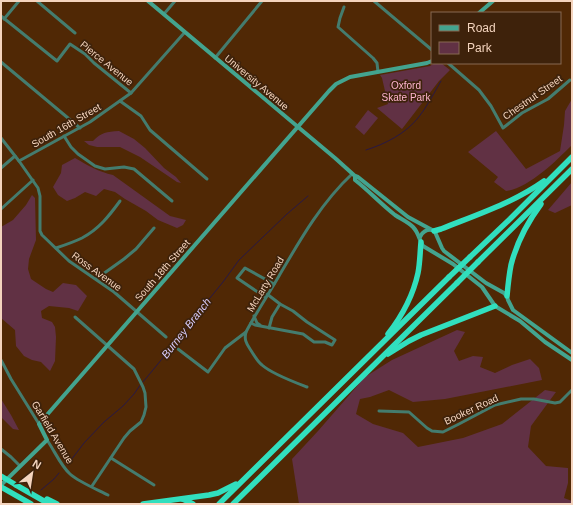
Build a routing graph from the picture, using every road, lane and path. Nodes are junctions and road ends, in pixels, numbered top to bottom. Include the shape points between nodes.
1 (19, 1) edge
2 (37, 1) edge
3 (148, 1) edge
4 (175, 1) edge
5 (262, 1) edge
6 (374, 1) edge
7 (493, 1) edge
8 (344, 7) dead end
9 (480, 12) edge
10 (164, 14) junction
11 (3, 17) edge
12 (185, 32) junction
13 (74, 33) dead end
14 (431, 49) edge
15 (215, 58) junction
16 (1, 62) edge
17 (431, 62) edge
18 (449, 64) edge
19 (378, 72) junction
20 (570, 80) dead end
21 (131, 93) junction
22 (120, 101) junction
23 (298, 127) junction
24 (80, 128) junction
25 (64, 136) junction
26 (1, 138) edge
27 (15, 156) junction
28 (572, 157) edge
29 (20, 161) junction
30 (1, 168) edge
31 (572, 170) edge
32 (557, 171) junction
33 (353, 175) junction
34 (207, 179) dead end
35 (33, 180) junction
36 (554, 188) junction
37 (120, 201) dead end
38 (172, 201) dead end
39 (1, 209) edge
40 (154, 228) dead end
41 (433, 230) junction
42 (420, 239) junction
43 (56, 248) junction
44 (96, 279) junction
45 (274, 284) junction
46 (266, 296) junction
47 (507, 298) junction
48 (280, 304) junction
49 (497, 307) junction
50 (137, 312) junction
51 (254, 316) junction
52 (75, 317) dead end
53 (251, 323) junction
54 (260, 325) junction
55 (269, 328) junction
56 (246, 332) junction
57 (166, 337) dead end
58 (107, 346) junction
59 (379, 347) junction
60 (178, 349) dead end
61 (572, 353) edge
62 (1, 360) edge
63 (572, 360) edge
64 (370, 370) junction
65 (307, 387) dead end
66 (572, 390) edge
67 (379, 410) dead end
68 (39, 424) junction
69 (47, 440) junction
70 (1, 449) edge
71 (111, 458) junction
72 (20, 466) junction
73 (252, 471) junction
74 (1, 476) edge
75 (154, 485) dead end
76 (1, 486) edge
77 (92, 486) junction
78 (246, 491) junction
79 (11, 492) junction
80 (30, 492) junction
81 (108, 495) dead end
82 (180, 499) junction
83 (23, 504) edge
84 (31, 504) edge
85 (49, 504) edge
86 (57, 504) edge
87 (143, 504) edge
88 (193, 504) edge
89 (219, 504) edge
90 (233, 504) edge
91 (238, 504) edge

1 - 11 street
2 - 13 street
3 - 10 main road, University Avenue
4 - 10 street
5 - 15 street
6 - 14 street
7 - 9 main road
8 - 19 street via 338,27 373,58 377,63
10 - 12 main road, University Avenue
11 - 21 street, Pierce Avenue via 57,61 70,44 86,54
12 - 15 main road, University Avenue
12 - 21 street, South 16th Street
15 - 23 main road, University Avenue
16 - 24 street
17 - 19 main road, South 18th Street
18 - 20 street, Chestnut Street via 479,90 503,128 522,113 548,99
19 - 23 main road, South 18th Street via 350,77 336,84
21 - 22 street, South 16th Street
22 - 24 street, South 16th Street
22 - 34 street via 141,116 150,130
23 - 33 main road, University Avenue
23 - 50 main road, South 18th Street
24 - 25 street, South 16th Street
25 - 29 street, South 16th Street
25 - 38 street via 78,154 95,166 106,169 134,169
26 - 27 street, Ross Avenue
27 - 29 street, Ross Avenue
27 - 30 street
28 - 32 highway
29 - 35 street, Ross Avenue
31 - 36 highway
32 - 41 highway via 507,203
32 - 59 highway, bridge
33 - 41 main road, University Avenue via 408,217
33 - 42 main road, University Avenue via 373,196 412,226
33 - 45 street, McLarty Road via 321,209
35 - 39 street
35 - 43 street, Ross Avenue via 40,196 40,231
36 - 47 highway via 521,236 511,266
36 - 64 highway, bridge
37 - 43 street via 103,223 91,232
40 - 44 street via 136,249
41 - 42 main road via 424,232
41 - 47 main road via 444,251 486,283 500,290
42 - 49 main road, University Avenue via 423,246 453,264 482,287
42 - 59 highway via 418,274 411,296 401,316
43 - 44 street, Ross Avenue via 69,261
44 - 50 street, Ross Avenue
45 - 46 street, McLarty Road
45 - 46 street via 245,268 237,278
46 - 48 street
46 - 51 street, McLarty Road
47 - 49 main road via 504,306
47 - 61 main road via 513,310
48 - 55 street via 272,316
48 - 55 street via 335,340 332,345 314,342 303,334
49 - 63 main road, University Avenue via 520,320 545,342
49 - 64 highway via 409,341 388,354
50 - 57 street, Ross Avenue
50 - 58 main road, South 18th Street
51 - 53 street, McLarty Road
51 - 54 street
52 - 58 street
53 - 54 street
53 - 56 street, McLarty Road
54 - 55 street
56 - 60 street via 225,348 208,372
56 - 65 street via 245,341 262,365
58 - 68 main road, South 18th Street
58 - 71 street via 134,369 145,393 146,407 141,422 124,438
59 - 73 highway
62 - 68 street, Garfield Avenue
64 - 78 highway
66 - 67 street, Booker Road via 560,402 555,403 521,399 495,405 443,432 432,431 409,412
68 - 69 main road, Garfield Avenue
69 - 72 main road
69 - 77 street, Garfield Avenue via 69,473
70 - 72 street
71 - 75 street
71 - 77 street
72 - 76 main road
73 - 82 highway via 236,484 218,493
73 - 89 highway
74 - 80 highway, bridge
76 - 79 highway
77 - 81 street, Garfield Avenue
78 - 90 highway
78 - 91 highway
79 - 83 highway
79 - 84 highway
80 - 85 highway
80 - 86 highway
82 - 87 highway
82 - 88 highway

